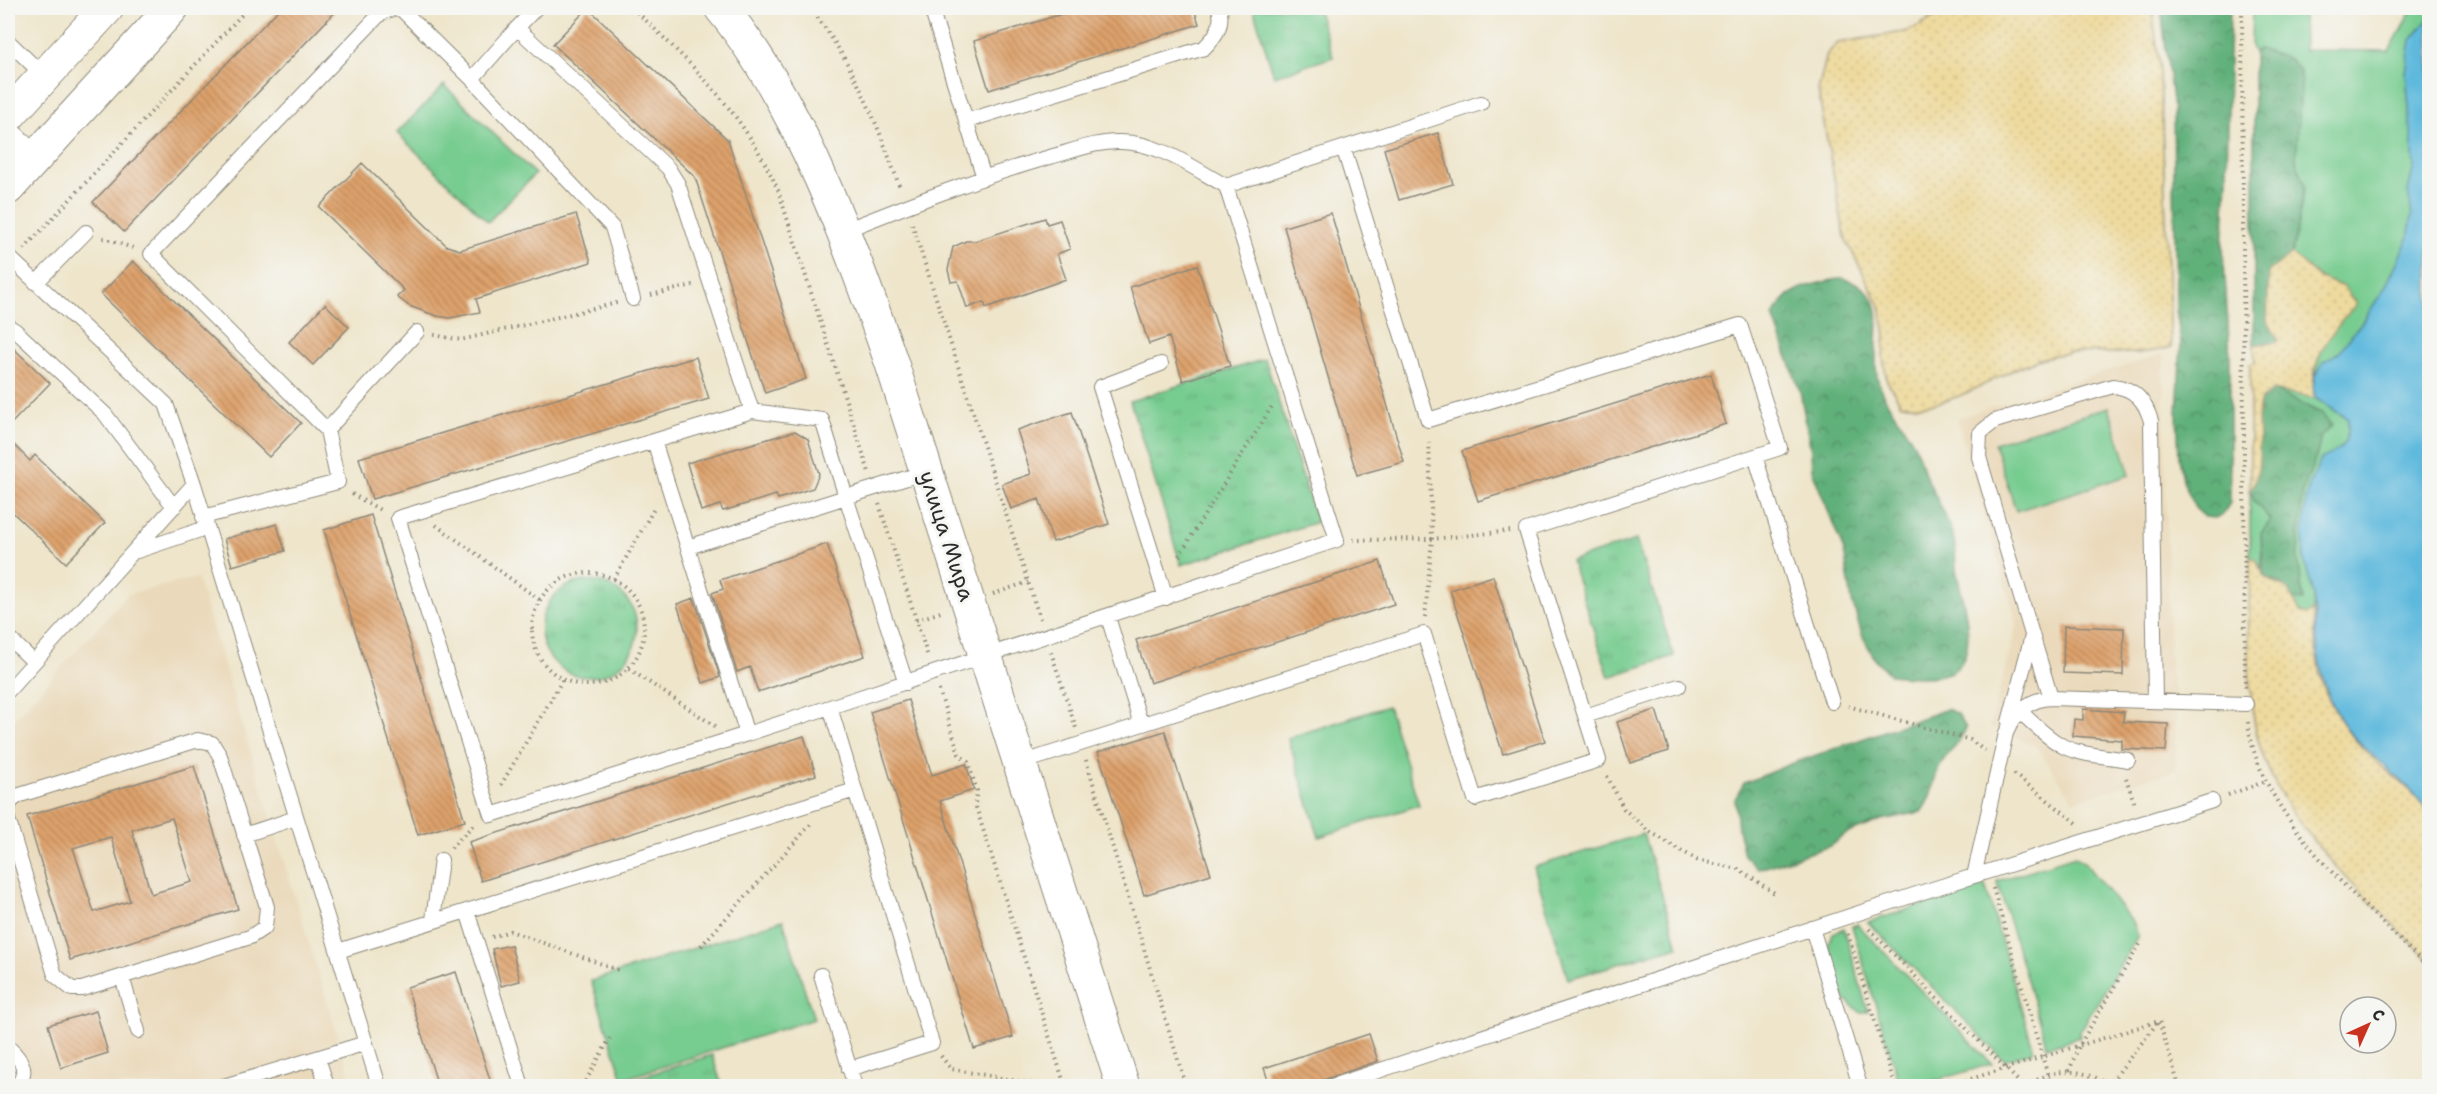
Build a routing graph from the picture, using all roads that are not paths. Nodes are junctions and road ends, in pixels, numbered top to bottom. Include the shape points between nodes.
1 (107, 8) edge
2 (172, 8) edge
3 (398, 8) edge
4 (536, 8) edge
5 (721, 8) edge
6 (931, 8) edge
7 (1219, 8) edge
8 (517, 28) junction
9 (8, 41) edge
10 (45, 76) junction
11 (472, 79) junction
12 (1481, 103) dead end
13 (8, 116) edge
14 (966, 121) junction
15 (8, 139) edge
16 (1344, 150) junction
17 (32, 161) junction
18 (984, 178) junction
19 (1226, 186) junction
20 (8, 188) edge
21 (843, 231) junction
22 (86, 232) road end
23 (10, 259) edge
24 (36, 283) junction
25 (633, 299) road end
26 (8, 326) edge
27 (417, 332) road end
28 (1161, 364) dead end
29 (752, 411) junction
30 (327, 430) junction
31 (654, 441) junction
32 (1755, 456) junction
33 (926, 472) junction
34 (194, 484) junction
35 (846, 497) junction
36 (174, 507) junction
37 (204, 523) junction
38 (688, 547) junction
39 (134, 551) junction
40 (1166, 598) junction
41 (1108, 617) junction
42 (2032, 634) junction
43 (8, 637) edge
44 (986, 657) junction
45 (34, 662) junction
46 (906, 683) junction
47 (1678, 686) dead end
48 (8, 691) edge
49 (2051, 698) junction
50 (2156, 701) junction
51 (1832, 702) road end
52 (2246, 704) road end
53 (830, 707) junction
54 (2020, 711) junction
55 (1585, 716) junction
56 (1141, 724) junction
57 (2006, 733) junction
58 (747, 734) junction
59 (2124, 759) road end
60 (1021, 763) junction
61 (855, 790) junction
62 (2212, 801) dead end
63 (8, 808) edge
64 (296, 818) junction
65 (8, 819) edge
66 (244, 835) junction
67 (441, 860) road end
68 (1974, 876) junction
69 (467, 911) junction
70 (433, 920) junction
71 (1812, 928) junction
72 (338, 951) junction
73 (821, 975) dead end
74 (122, 976) junction
75 (138, 1031) dead end
76 (366, 1043) junction
77 (8, 1047) edge
78 (318, 1058) junction
79 (849, 1069) junction
80 (17, 1086) edge
81 (224, 1086) edge
82 (327, 1086) edge
83 (379, 1086) edge
84 (522, 1086) edge
85 (855, 1086) edge
86 (1123, 1086) edge
87 (1332, 1086) edge
88 (1860, 1086) edge

1 - 10 main road
2 - 17 main road
3 - 11 lane
3 - 30 lane via 381,13 151,255
4 - 8 lane
5 - 21 main road, улица Мира via 801,139
6 - 14 lane
7 - 14 lane via 1218,34 1204,48
8 - 11 lane
8 - 29 lane via 668,168 678,184
9 - 10 lane
10 - 13 main road
11 - 25 lane via 612,227
12 - 16 lane
14 - 18 lane
15 - 17 main road
16 - 19 lane
16 - 32 lane via 1428,420 1740,325 1780,448
17 - 20 main road
18 - 19 lane via 1090,146 1122,141 1180,160
18 - 21 lane
19 - 40 lane via 1337,540
21 - 33 main road, улица Мира via 892,363
22 - 24 lane
23 - 24 lane
24 - 34 lane via 165,404
26 - 36 lane via 105,414
27 - 30 lane
28 - 40 lane via 1100,387
29 - 31 lane
29 - 35 lane via 822,420
30 - 37 lane via 338,482
31 - 38 lane
31 - 58 lane via 398,518 491,815
32 - 51 lane
32 - 55 lane via 1526,530
33 - 35 lane
33 - 44 main road, улица Мира
34 - 36 lane
34 - 37 lane
35 - 38 lane
35 - 46 lane
36 - 39 lane
37 - 39 lane
37 - 64 lane
38 - 58 lane
39 - 45 lane
40 - 41 lane
41 - 44 lane
41 - 56 lane
42 - 49 lane
42 - 50 lane via 1979,457 1980,433 1995,421 2104,388 2125,387 2142,400 2151,421
42 - 57 lane
43 - 45 lane
44 - 46 lane
44 - 60 main road, улица Мира
45 - 48 lane
46 - 53 lane
47 - 55 lane
49 - 50 lane
49 - 54 lane via 2031,702
50 - 52 lane
53 - 58 lane
53 - 61 lane
54 - 57 lane
54 - 59 lane via 2056,746
55 - 56 lane via 1599,760 1475,799 1424,634
56 - 60 lane
57 - 68 lane
60 - 86 main road, улица Мира
61 - 69 lane
61 - 79 lane via 933,1043
62 - 68 lane
63 - 66 lane via 20,795 205,740 212,743 220,756
64 - 66 lane
64 - 72 lane
65 - 74 lane via 55,975 72,989
66 - 74 lane via 267,907 265,927 249,937
67 - 70 lane
68 - 71 lane
69 - 70 lane
69 - 84 lane
70 - 72 lane
71 - 87 lane
71 - 88 lane
72 - 76 lane
73 - 79 lane
74 - 75 lane
76 - 78 lane
76 - 83 lane
77 - 80 lane via 24,1066 24,1077
78 - 81 lane
78 - 82 lane
79 - 85 lane

